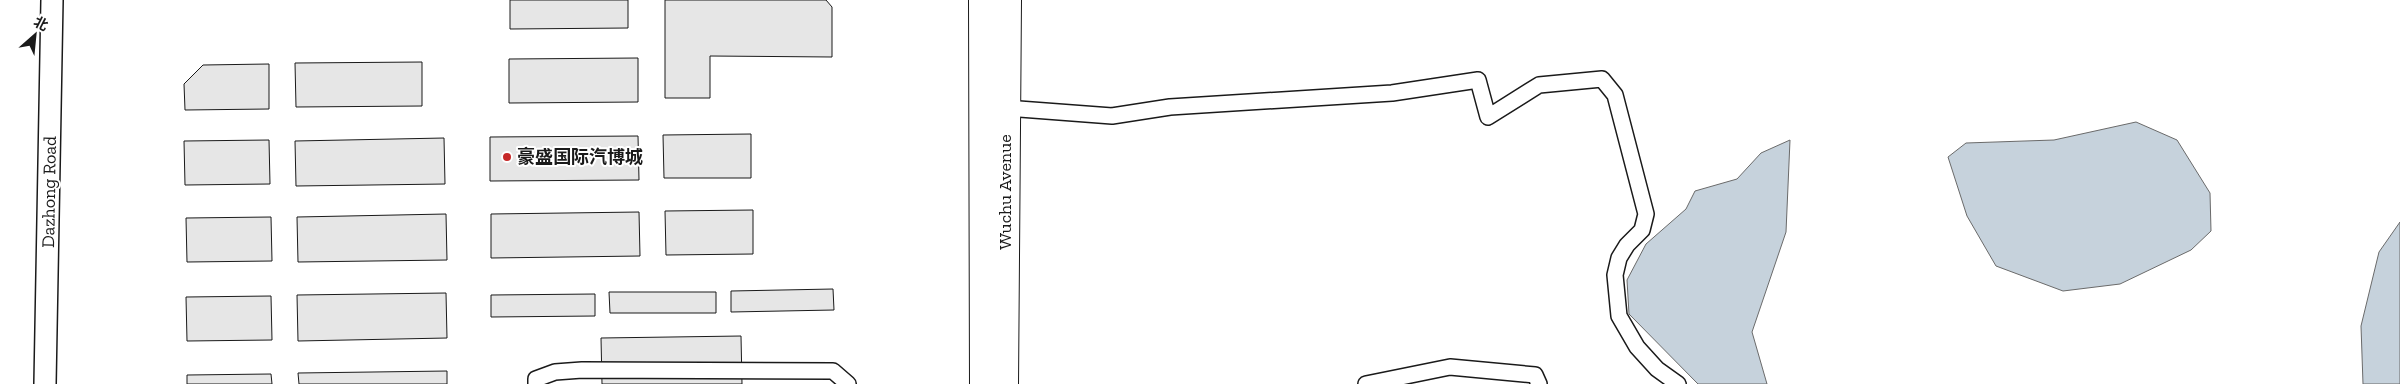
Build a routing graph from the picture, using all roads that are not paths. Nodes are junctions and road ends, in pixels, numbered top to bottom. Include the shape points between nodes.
1 (52, 0) edge
2 (982, 0) edge
3 (1006, 0) edge
4 (1005, 108) junction
5 (46, 384) edge
6 (536, 384) edge
7 (848, 384) edge
8 (984, 384) edge
9 (1004, 384) edge
10 (1366, 384) edge
11 (1539, 384) edge
12 (1678, 384) edge

1 - 5 street, Dazhong Road
2 - 8 highway, Wuchu Avenue
3 - 4 highway, Wuchu Avenue
4 - 9 highway, Wuchu Avenue
4 - 12 street via 1112,116 1170,107 1392,93 1478,80 1488,117 1538,85 1602,79 1615,95 1646,214 1642,230 1627,245 1615,274 1619,316 1637,347 1656,369
6 - 7 street via 536,379 554,372 582,370 833,371
10 - 11 street via 1450,367 1534,375

